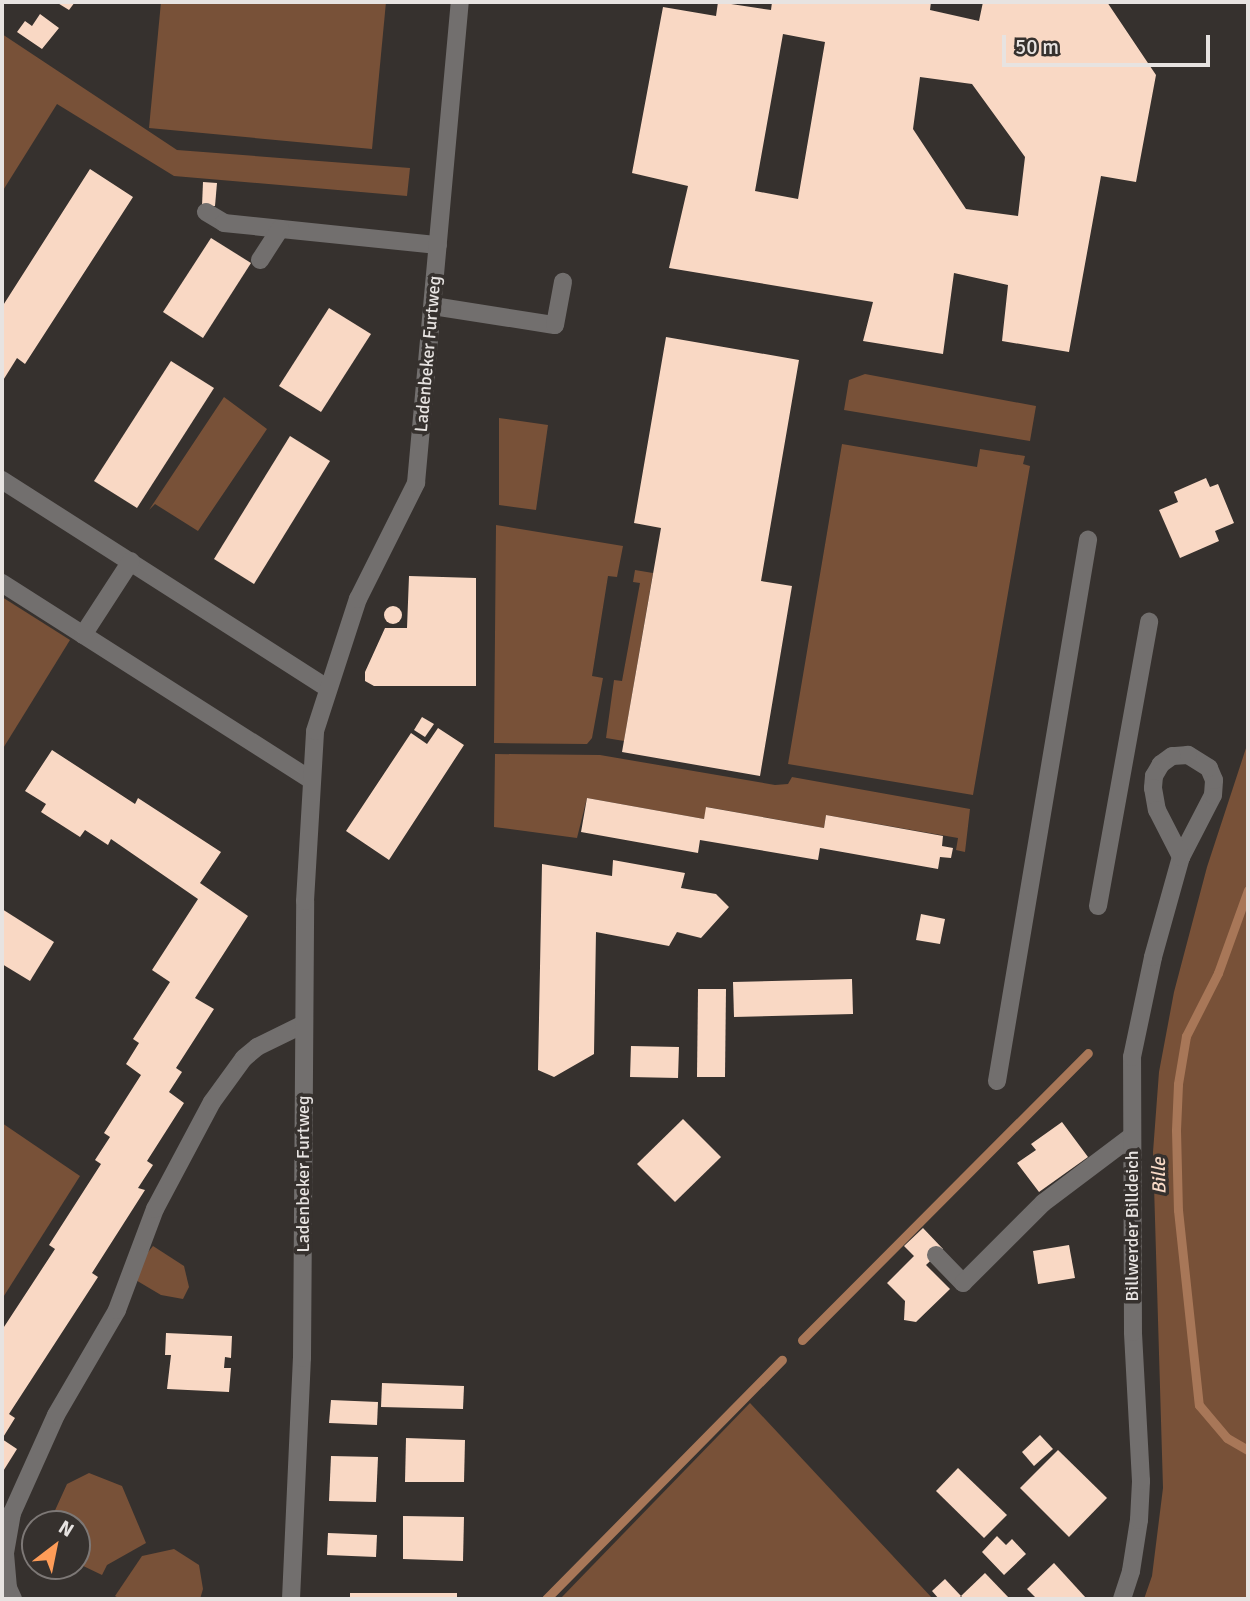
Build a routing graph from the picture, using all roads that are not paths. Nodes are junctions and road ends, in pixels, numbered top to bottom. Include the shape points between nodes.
1 (460, 2) edge
2 (206, 212) dead end
3 (280, 229) junction
4 (438, 245) junction
5 (260, 260) dead end
6 (563, 282) dead end
7 (432, 306) junction
8 (2, 480) edge
9 (1088, 540) dead end
10 (131, 561) junction
11 (2, 583) edge
12 (1149, 622) dead end
13 (83, 635) junction
14 (327, 688) junction
15 (1124, 769) junction
16 (1154, 776) junction
17 (310, 779) junction
18 (1181, 857) junction
19 (1098, 906) dead end
20 (304, 1024) junction
21 (997, 1081) dead end
22 (1132, 1136) junction
23 (936, 1255) dead end
24 (290, 1569) junction
25 (13, 1599) edge
26 (283, 1599) edge
27 (291, 1599) edge
28 (1122, 1599) edge

1 - 4 street, Ladenbeker Furtweg
2 - 3 street via 224,223
3 - 4 street
3 - 5 street
4 - 7 street, Ladenbeker Furtweg
6 - 7 street via 555,325
7 - 14 street, Ladenbeker Furtweg via 416,483 358,599
8 - 10 street
9 - 21 street
10 - 13 street
10 - 14 street
11 - 13 street
12 - 15 street
13 - 17 street
14 - 17 street, Ladenbeker Furtweg via 315,731
15 - 16 street
15 - 19 street
16 - 18 street via 1157,810
16 - 18 street, Billwerder Billdeich via 1172,756 1188,755 1209,768 1214,780 1213,795
17 - 20 street, Ladenbeker Furtweg
18 - 22 street, Billwerder Billdeich via 1132,1057
20 - 24 street, Ladenbeker Furtweg via 302,1357
20 - 25 street via 244,1058 212,1102 155,1209 117,1310 56,1415 12,1513 5,1553
22 - 23 street via 1043,1203 963,1283
22 - 28 street, Billwerder Billdeich via 1133,1332 1141,1481 1131,1571
24 - 26 street, Ladenbeker Furtweg
24 - 27 street, Ladenbeker Furtweg

